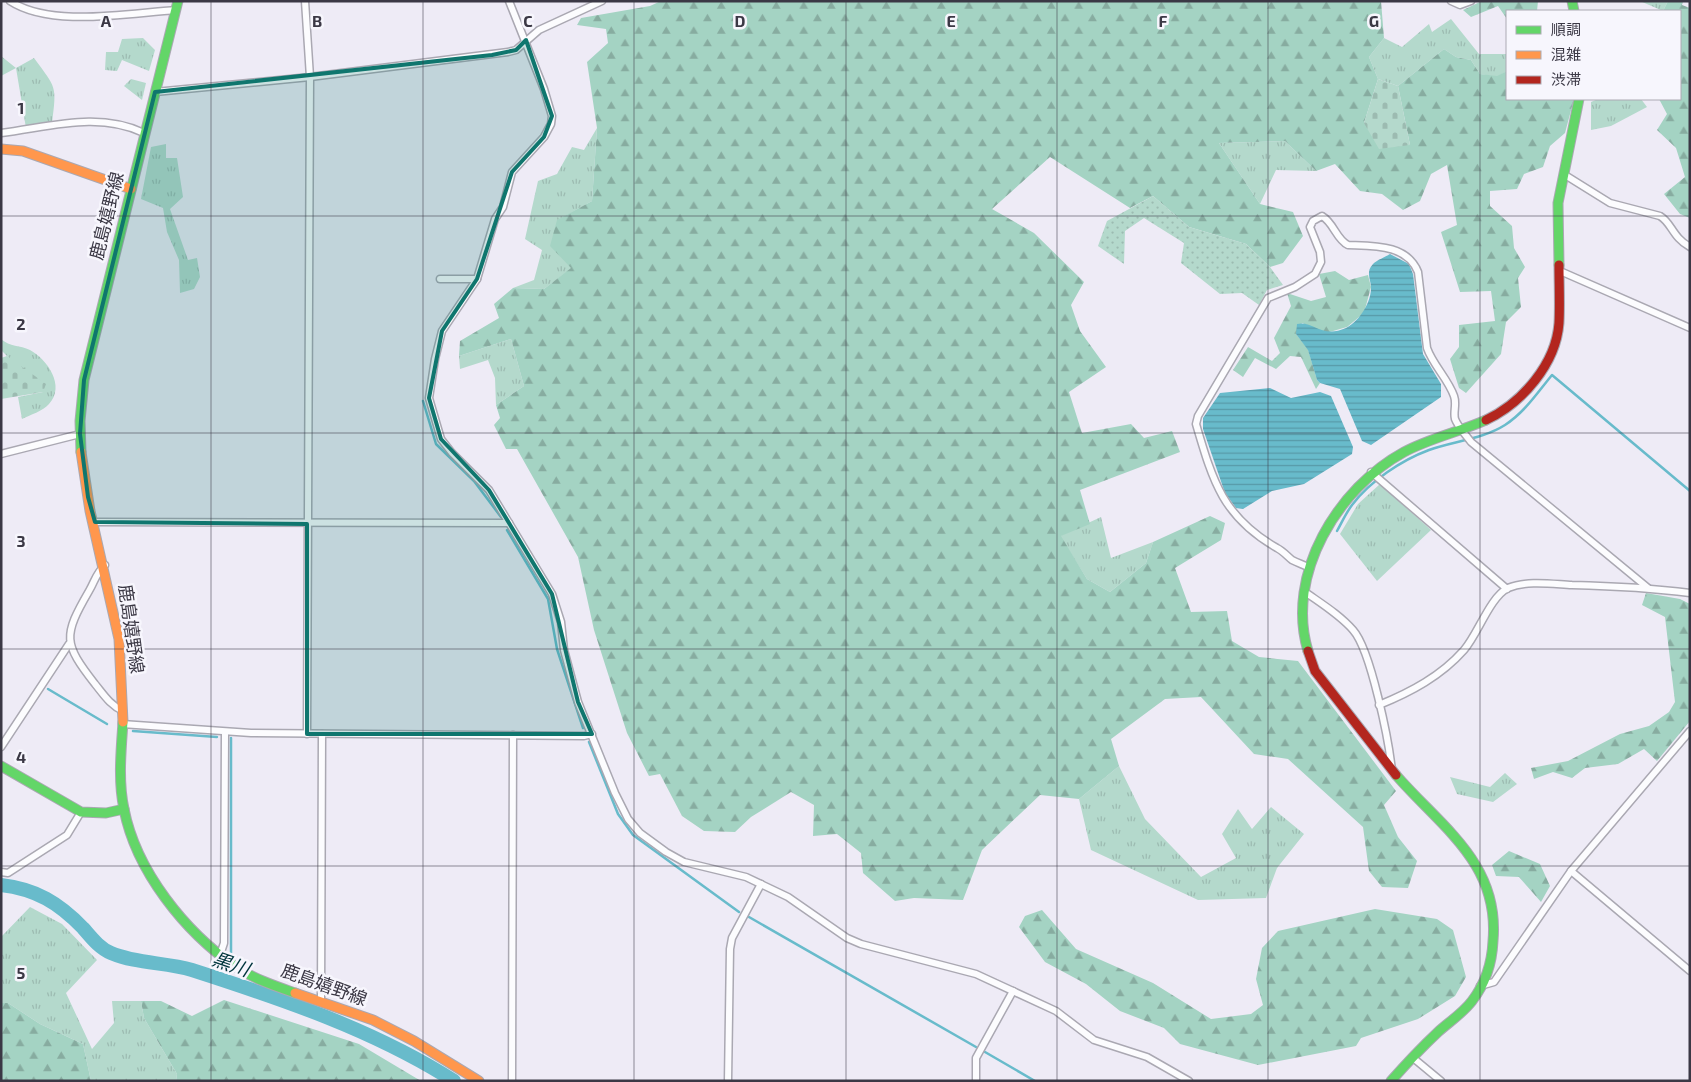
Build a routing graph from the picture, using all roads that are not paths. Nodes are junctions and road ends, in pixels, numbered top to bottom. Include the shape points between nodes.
1 (10, 1) edge
2 (30, 1) edge
3 (305, 1) edge
4 (510, 1) edge
5 (602, 1) edge
6 (1451, 1) edge
7 (1471, 1) edge
8 (177, 6) edge
9 (28, 10) junction
10 (526, 40) junction
11 (310, 77) junction
12 (156, 92) junction
13 (1580, 100) edge
14 (1, 133) edge
15 (144, 134) junction
16 (1, 148) edge
17 (1565, 175) junction
18 (131, 190) junction
19 (1690, 247) edge
20 (1560, 271) junction
21 (440, 279) dead end
22 (477, 279) junction
23 (1690, 328) edge
24 (1461, 429) junction
25 (80, 434) junction
26 (1, 454) edge
27 (1371, 472) junction
28 (95, 522) junction
29 (509, 522) junction
30 (307, 524) junction
31 (105, 565) junction
32 (1310, 568) junction
33 (1648, 588) junction
34 (1507, 589) junction
35 (1305, 592) junction
36 (1690, 593) edge
37 (70, 644) junction
38 (1379, 705) junction
39 (123, 711) junction
40 (122, 724) junction
41 (1690, 731) edge
42 (225, 732) junction
43 (307, 734) junction
44 (322, 734) junction
45 (592, 734) junction
46 (513, 735) junction
47 (1, 747) edge
48 (1, 766) edge
49 (1392, 770) junction
50 (124, 809) junction
51 (81, 812) junction
52 (1, 872) edge
53 (1571, 872) junction
54 (761, 884) junction
55 (220, 955) junction
56 (1690, 971) edge
57 (1480, 986) junction
58 (1013, 991) junction
59 (322, 1000) junction
60 (1412, 1057) junction
61 (479, 1081) edge
62 (512, 1081) edge
63 (728, 1081) edge
64 (976, 1081) edge
65 (1189, 1081) edge
66 (1391, 1081) edge
67 (1441, 1081) edge

1 - 9 street via 22,10
2 - 9 street
3 - 11 street
4 - 10 street
5 - 10 street via 555,22
6 - 7 street via 1460,5
8 - 9 street via 84,16
8 - 12 main road, 鹿島嬉野線
10 - 11 street via 516,50 492,56
10 - 22 street via 544,89 552,116 551,124 544,138 512,172
11 - 12 street
11 - 30 street
12 - 15 main road, 鹿島嬉野線
13 - 17 main road
14 - 15 street via 75,121 107,122 131,127
15 - 18 main road, 鹿島嬉野線
16 - 18 main road via 22,151
17 - 19 street via 1610,203 1660,216 1680,241
17 - 20 main road via 1558,202
18 - 25 main road, 鹿島嬉野線 via 84,380
20 - 23 street
20 - 24 main road via 1559,324 1555,342 1541,371 1505,410
21 - 22 street
22 - 29 street via 442,331 429,398 441,439 489,490
24 - 27 main road via 1416,446
24 - 32 street via 1455,418 1454,395 1427,348 1418,272 1414,263 1388,247 1348,245 1342,242 1328,220 1322,216 1313,221 1310,227 1321,262 1315,274 1268,298 1196,424 1227,506 1251,532 1279,548 1292,560
24 - 33 street via 1472,442
25 - 26 street
25 - 28 main road, 鹿島嬉野線
27 - 32 main road via 1345,500 1322,535
27 - 34 street
28 - 30 street
28 - 31 main road, 鹿島嬉野線
29 - 30 street
29 - 45 street via 528,559 552,594 578,702
30 - 43 street
31 - 37 street via 78,607 69,632
31 - 39 main road, 鹿島嬉野線 via 118,637
32 - 35 main road
33 - 34 street via 1534,584
33 - 36 street
34 - 38 street via 1497,598 1465,649 1447,666 1423,684
35 - 38 street via 1337,614 1354,631 1363,645
35 - 49 main road via 1302,630 1306,652 1315,671
37 - 39 street via 76,660 97,687 113,707
37 - 47 street
38 - 49 street
39 - 40 main road, 鹿島嬉野線
40 - 42 street
40 - 50 main road, 鹿島嬉野線
41 - 53 street
42 - 43 street
42 - 55 street via 224,943
43 - 44 street
44 - 46 street
44 - 59 street
45 - 46 street
45 - 54 street via 614,793 640,833 684,862 746,877
46 - 62 street
48 - 51 main road
49 - 57 main road via 1463,846 1484,878 1495,932 1492,954
50 - 51 main road
50 - 55 main road, 鹿島嬉野線 via 135,846 158,886 203,940
51 - 52 street via 67,835 8,873
53 - 56 street
53 - 57 street via 1494,982
54 - 58 street via 788,897 847,938 861,944 970,972
54 - 63 street via 732,938 730,949
55 - 59 main road, 鹿島嬉野線 via 238,968 267,981
57 - 60 main road via 1472,1001
58 - 64 street via 976,1058
58 - 65 street via 1056,1011 1094,1040 1146,1057
59 - 61 main road, 鹿島嬉野線 via 410,1039
60 - 66 main road
60 - 67 street

